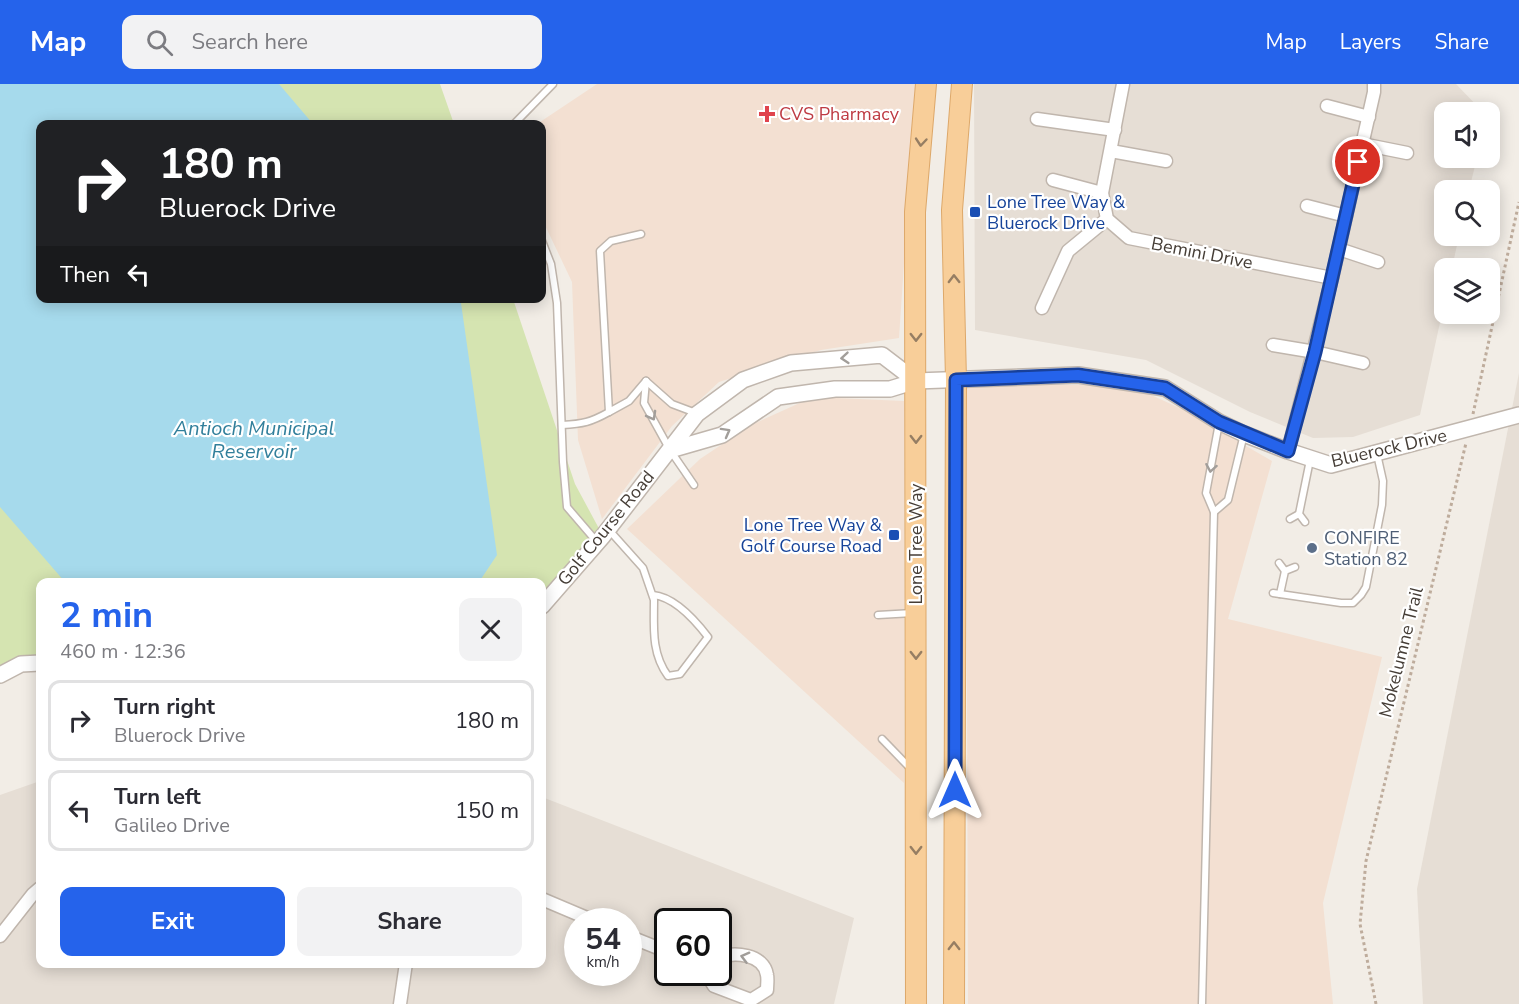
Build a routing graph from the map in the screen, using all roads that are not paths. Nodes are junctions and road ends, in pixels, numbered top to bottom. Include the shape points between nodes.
1 (553, 84) edge
2 (926, 84) edge
3 (962, 84) edge
4 (1123, 84) edge
5 (1374, 84) edge
6 (1327, 106) dead end
7 (1369, 117) junction
8 (1038, 119) dead end
9 (518, 120) edge
10 (1114, 130) junction
11 (1362, 144) junction
12 (1111, 151) junction
13 (1407, 153) dead end
14 (1166, 161) dead end
15 (1053, 180) dead end
16 (1102, 193) junction
17 (1307, 206) dead end
18 (1346, 216) junction
19 (1107, 219) junction
20 (641, 234) dead end
21 (1339, 249) junction
22 (546, 252) edge
23 (1378, 262) dead end
24 (1332, 278) junction
25 (1042, 308) dead end
26 (1273, 345) dead end
27 (1315, 352) junction
28 (1363, 363) dead end
29 (956, 380) junction
30 (646, 381) junction
31 (916, 381) junction
32 (609, 412) junction
33 (697, 414) junction
34 (1519, 415) edge
35 (1219, 422) junction
36 (562, 425) junction
37 (1244, 434) junction
38 (670, 450) junction
39 (1288, 451) junction
40 (1377, 453) junction
41 (1310, 459) junction
42 (694, 485) dead end
43 (1214, 512) junction
44 (1299, 514) junction
45 (1290, 519) dead end
46 (1305, 522) dead end
47 (609, 530) junction
48 (598, 543) junction
49 (1279, 563) dead end
50 (1295, 567) dead end
51 (1286, 572) junction
52 (652, 595) junction
53 (546, 602) edge
54 (916, 612) junction
55 (878, 615) dead end
56 (36, 663) edge
57 (0, 675) edge
58 (882, 739) dead end
59 (916, 775) junction
60 (36, 891) edge
61 (546, 901) edge
62 (564, 908) edge
63 (0, 936) edge
64 (732, 953) edge
65 (405, 968) edge
66 (714, 986) edge
67 (400, 1004) edge
68 (916, 1004) edge
69 (954, 1004) edge
70 (1202, 1004) edge

1 - 9 lane
2 -> 31 main road, Lone Tree Way via 915,212
29 -> 3 main road via 952,210
4 - 10 street
5 - 7 street
6 - 7 street
7 - 11 street
8 - 10 street
10 - 12 street
11 - 13 street
11 - 18 street
12 - 14 street
12 - 16 street
15 - 16 street
16 - 19 street
17 - 18 street
18 - 21 street
19 - 24 street, Bemini Drive via 1129,238
19 - 25 street via 1068,251
20 - 32 lane via 611,241 600,251
21 - 23 street
21 - 24 street
22 - 36 lane via 557,303
24 - 27 street
26 - 27 street
27 - 28 street
27 - 39 street
29 - 31 street, Bluerock Drive
29 - 35 street, Bluerock Drive via 1078,375 1165,388
69 -> 29 main road
30 - 32 lane via 629,401
30 - 33 lane via 672,404
30 -> 38 lane via 644,403
31 -> 33 street, Golf Course Road via 882,355 791,363 742,380
38 -> 31 street via 722,435 778,398 835,389 890,388
31 -> 54 main road, Lone Tree Way
32 - 36 lane via 591,422
33 - 38 street, Golf Course Road
34 - 40 street, Bluerock Drive
35 - 37 street, Bluerock Drive
35 -> 43 lane via 1206,493
36 - 48 lane via 567,507
37 - 39 street, Bluerock Drive
37 - 43 lane via 1228,500
38 - 42 lane
38 - 47 street, Golf Course Road
39 - 41 street, Bluerock Drive
40 - 41 street, Bluerock Drive via 1331,465
40 - 51 lane via 1383,481 1382,506 1361,595 1353,603 1341,603 1277,594
41 - 44 lane
43 - 70 lane
44 - 45 lane
44 - 46 lane
47 - 48 street, Golf Course Road
47 - 52 lane via 643,568
48 - 53 street, Golf Course Road
49 - 51 lane
50 - 51 lane
52 - 52 lane via 654,644 660,665 668,676 674,676 680,674 708,637 683,610 662,596
54 - 55 lane
54 -> 59 main road, Lone Tree Way
56 - 57 street via 21,664
58 - 59 lane
59 -> 68 main road, Lone Tree Way
60 - 63 street
61 - 62 street
66 -> 64 street via 751,1000 767,990 762,963
65 - 67 street

